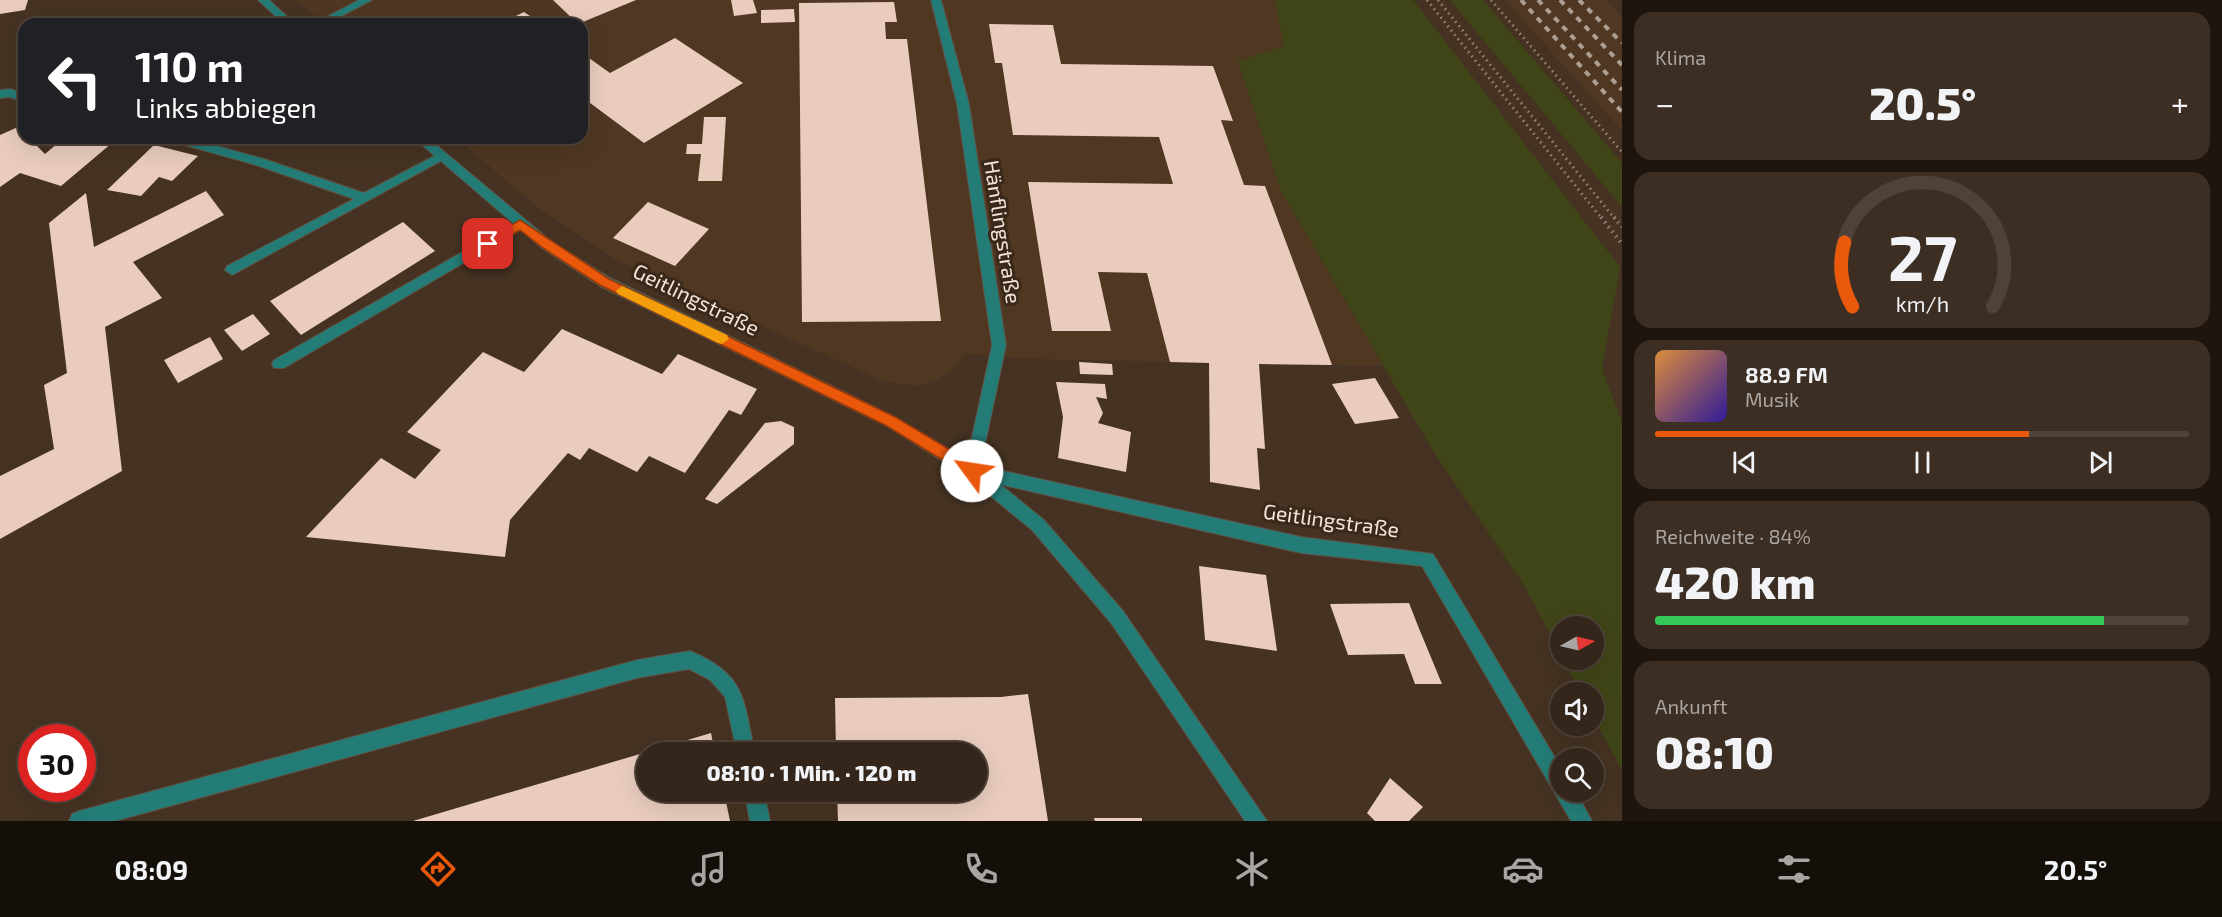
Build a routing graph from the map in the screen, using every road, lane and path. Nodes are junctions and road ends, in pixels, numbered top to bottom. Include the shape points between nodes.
1 (263, 0) edge
2 (367, 0) edge
3 (936, 0) edge
4 (1427, 0) edge
5 (1438, 0) edge
6 (1491, 0) edge
7 (283, 18) edge
8 (330, 18) edge
9 (0, 94) edge
10 (18, 96) edge
11 (196, 144) edge
12 (427, 144) edge
13 (1622, 152) edge
14 (442, 157) junction
15 (364, 198) junction
16 (520, 224) junction
17 (1622, 227) edge
18 (1622, 244) edge
19 (232, 270) dead end
20 (279, 364) dead end
21 (972, 471) junction
22 (744, 742) edge
23 (1550, 767) edge
24 (756, 802) edge
25 (1570, 802) edge
26 (79, 821) edge
27 (760, 821) edge
28 (1257, 821) edge
29 (1582, 821) edge

1 - 7 street
2 - 8 street
3 - 21 street, Hänflingstraße via 963,104 999,345
4 - 18 path
5 - 17 path
6 - 13 path
9 - 10 street
11 - 15 street
12 - 14 street, Geitlingstraße
14 - 15 street
14 - 16 street, Geitlingstraße
15 - 19 street
16 - 20 street
16 - 21 street, Geitlingstraße via 604,282 892,422
21 - 23 street, Geitlingstraße via 1301,545 1426,559
21 - 28 street, Geitlingstraße via 1038,525 1117,617
22 - 26 street via 733,693 716,674 690,660 637,669
24 - 27 street
25 - 29 street

